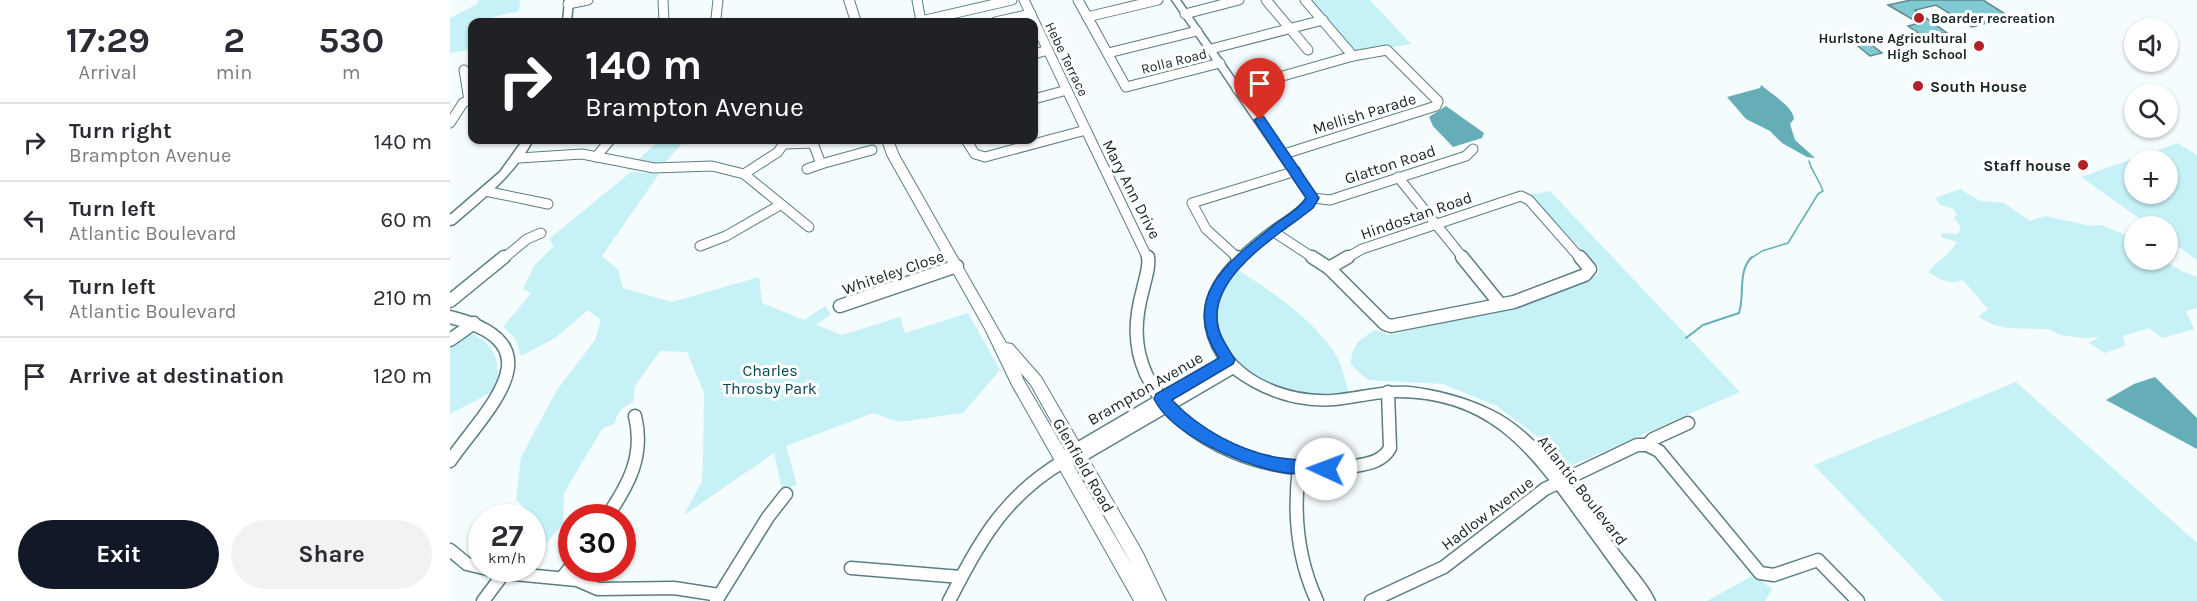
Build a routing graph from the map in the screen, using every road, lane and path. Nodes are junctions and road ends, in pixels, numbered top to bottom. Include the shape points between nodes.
1 (588, 0) edge
2 (663, 0) edge
3 (718, 0) edge
4 (849, 0) edge
5 (917, 0) edge
6 (1012, 0) edge
7 (1024, 0) edge
8 (1078, 0) edge
9 (1158, 0) edge
10 (1176, 0) edge
11 (1239, 0) edge
12 (1266, 0) edge
13 (1305, 0) edge
14 (569, 2) edge
15 (1031, 14) junction
16 (1185, 14) junction
17 (1087, 17) junction
18 (567, 18) edge
19 (664, 18) edge
20 (716, 18) dead end
21 (855, 18) edge
22 (920, 18) edge
23 (934, 18) edge
24 (1013, 18) edge
25 (1033, 18) edge
26 (1323, 21) junction
27 (1038, 29) edge
28 (1290, 29) junction
29 (1197, 31) junction
30 (1211, 49) junction
31 (1048, 50) junction
32 (1308, 50) dead end
33 (1038, 53) edge
34 (1108, 53) junction
35 (1353, 56) junction
36 (1220, 63) junction
37 (464, 70) dead end
38 (468, 87) edge
39 (1237, 89) junction
40 (1067, 90) junction
41 (1038, 98) edge
42 (468, 100) edge
43 (450, 123) edge
44 (1086, 130) junction
45 (1038, 143) edge
46 (526, 144) edge
47 (607, 144) edge
48 (783, 144) edge
49 (815, 144) edge
50 (889, 144) edge
51 (969, 144) edge
52 (1034, 144) edge
53 (1473, 149) dead end
54 (872, 150) dead end
55 (1284, 154) junction
56 (596, 157) junction
57 (519, 158) junction
58 (821, 164) junction
59 (807, 169) dead end
60 (1296, 171) junction
61 (744, 174) junction
62 (1398, 177) junction
63 (485, 191) junction
64 (1313, 198) junction
65 (548, 204) dead end
66 (780, 205) junction
67 (450, 220) edge
68 (1436, 224) junction
69 (808, 227) dead end
70 (1274, 232) junction
71 (541, 233) dead end
72 (700, 246) dead end
73 (1239, 259) junction
74 (957, 266) junction
75 (1329, 268) junction
76 (450, 301) edge
77 (1500, 304) junction
78 (840, 306) dead end
79 (450, 317) edge
80 (474, 323) junction
81 (450, 340) edge
82 (1231, 364) junction
83 (1388, 392) junction
84 (1164, 402) junction
85 (635, 416) dead end
86 (1688, 423) dead end
87 (1647, 445) junction
88 (1073, 455) junction
89 (450, 461) edge
90 (1299, 468) junction
91 (1559, 482) junction
92 (786, 494) dead end
93 (615, 504) edge
94 (452, 556) edge
95 (468, 563) edge
96 (851, 568) dead end
97 (961, 577) junction
98 (497, 582) edge
99 (582, 582) edge
100 (717, 598) edge
101 (483, 601) edge
102 (949, 601) edge
103 (1143, 601) edge
104 (1157, 601) edge
105 (1317, 601) edge
106 (1371, 601) edge
107 (1647, 601) edge
108 (1858, 601) edge

1 - 14 street
2 - 19 street
3 - 20 street
4 - 21 main road
5 - 22 street
6 - 23 street
7 - 15 street, Hebe Terrace
8 - 17 street, Rolla Road
9 - 17 street
10 - 16 street
11 - 16 street
12 - 28 street
13 - 26 street
14 - 18 street
15 - 24 street
15 - 25 street, Hebe Terrace
16 - 29 street
17 - 34 street, Rolla Road
26 - 28 street
26 - 35 street
27 - 31 street, Hebe Terrace
28 - 30 street
28 - 32 street
29 - 30 street
29 - 34 street
30 - 36 street
31 - 33 street
31 - 40 street, Hebe Terrace
34 - 36 street, Rolla Road via 1126,87
35 - 39 street, Mellish Parade
35 - 55 street, Mellish Parade via 1381,49 1392,52 1438,104
36 - 39 street
37 - 38 street
39 - 55 street
40 - 41 street
40 - 44 street, Hebe Terrace
42 - 43 street
44 - 45 street, Mary Ann Drive
44 - 84 street, Mary Ann Drive via 1147,251 1149,262 1137,307 1136,341 1147,375
46 - 57 street
47 - 56 street
48 - 61 street via 772,157
49 - 58 street
50 - 74 main road, Glenfield Road
51 - 52 street, Mary Ann Drive via 975,154 985,157
53 - 62 street, Glatton Road via 1466,156
54 - 58 street
55 - 60 street
56 - 57 street via 564,154
56 - 61 street via 654,168 712,166
57 - 63 street
58 - 59 street
60 - 64 street
60 - 73 street via 1192,203 1206,230
61 - 66 street
62 - 64 street, Glatton Road via 1330,200
62 - 68 street
63 - 65 street
63 - 67 street
64 - 70 street, Atlantic Boulevard
66 - 69 street
66 - 72 street
68 - 75 street, Hindostan Road via 1362,249
68 - 77 street
68 - 77 street, Hindostan Road via 1516,196 1529,200 1590,269 1585,275
70 - 73 street, Atlantic Boulevard
70 - 75 street
71 - 76 street
73 - 82 street, Atlantic Boulevard via 1217,286 1212,305 1212,333
74 - 78 street, Whiteley Close
74 - 88 main road, Glenfield Road via 998,338 1036,381
75 - 77 street via 1391,326
79 - 80 street
80 - 81 street
80 - 89 street via 505,345 507,368 495,403
82 - 83 street, Atlantic Boulevard via 1262,386 1299,397 1333,400
82 - 84 street, Brampton Avenue
83 - 90 street, Mary Ann Drive via 1390,444 1386,456 1356,466
83 - 91 street, Atlantic Boulevard via 1443,398 1490,416 1531,448
84 - 88 street, Brampton Avenue
84 - 90 street, Mary Ann Drive via 1191,427 1227,448
85 - 93 street via 640,440 636,466
86 - 87 street, Hadlow Avenue via 1653,438
87 - 91 street, Hadlow Avenue via 1637,445
87 - 108 street via 1659,451 1760,573 1774,576 1818,560
88 - 97 street via 1040,473 1016,493
88 - 103 main road, Glenfield Road
88 - 104 main road, Glenfield Road via 1136,556
90 - 105 street via 1298,543 1304,573
91 - 106 street, Hadlow Avenue via 1444,567
91 - 107 street, Atlantic Boulevard
92 - 100 street
94 - 95 street
96 - 97 street
97 - 102 street
98 - 101 street
99 - 100 street via 598,589 674,588

